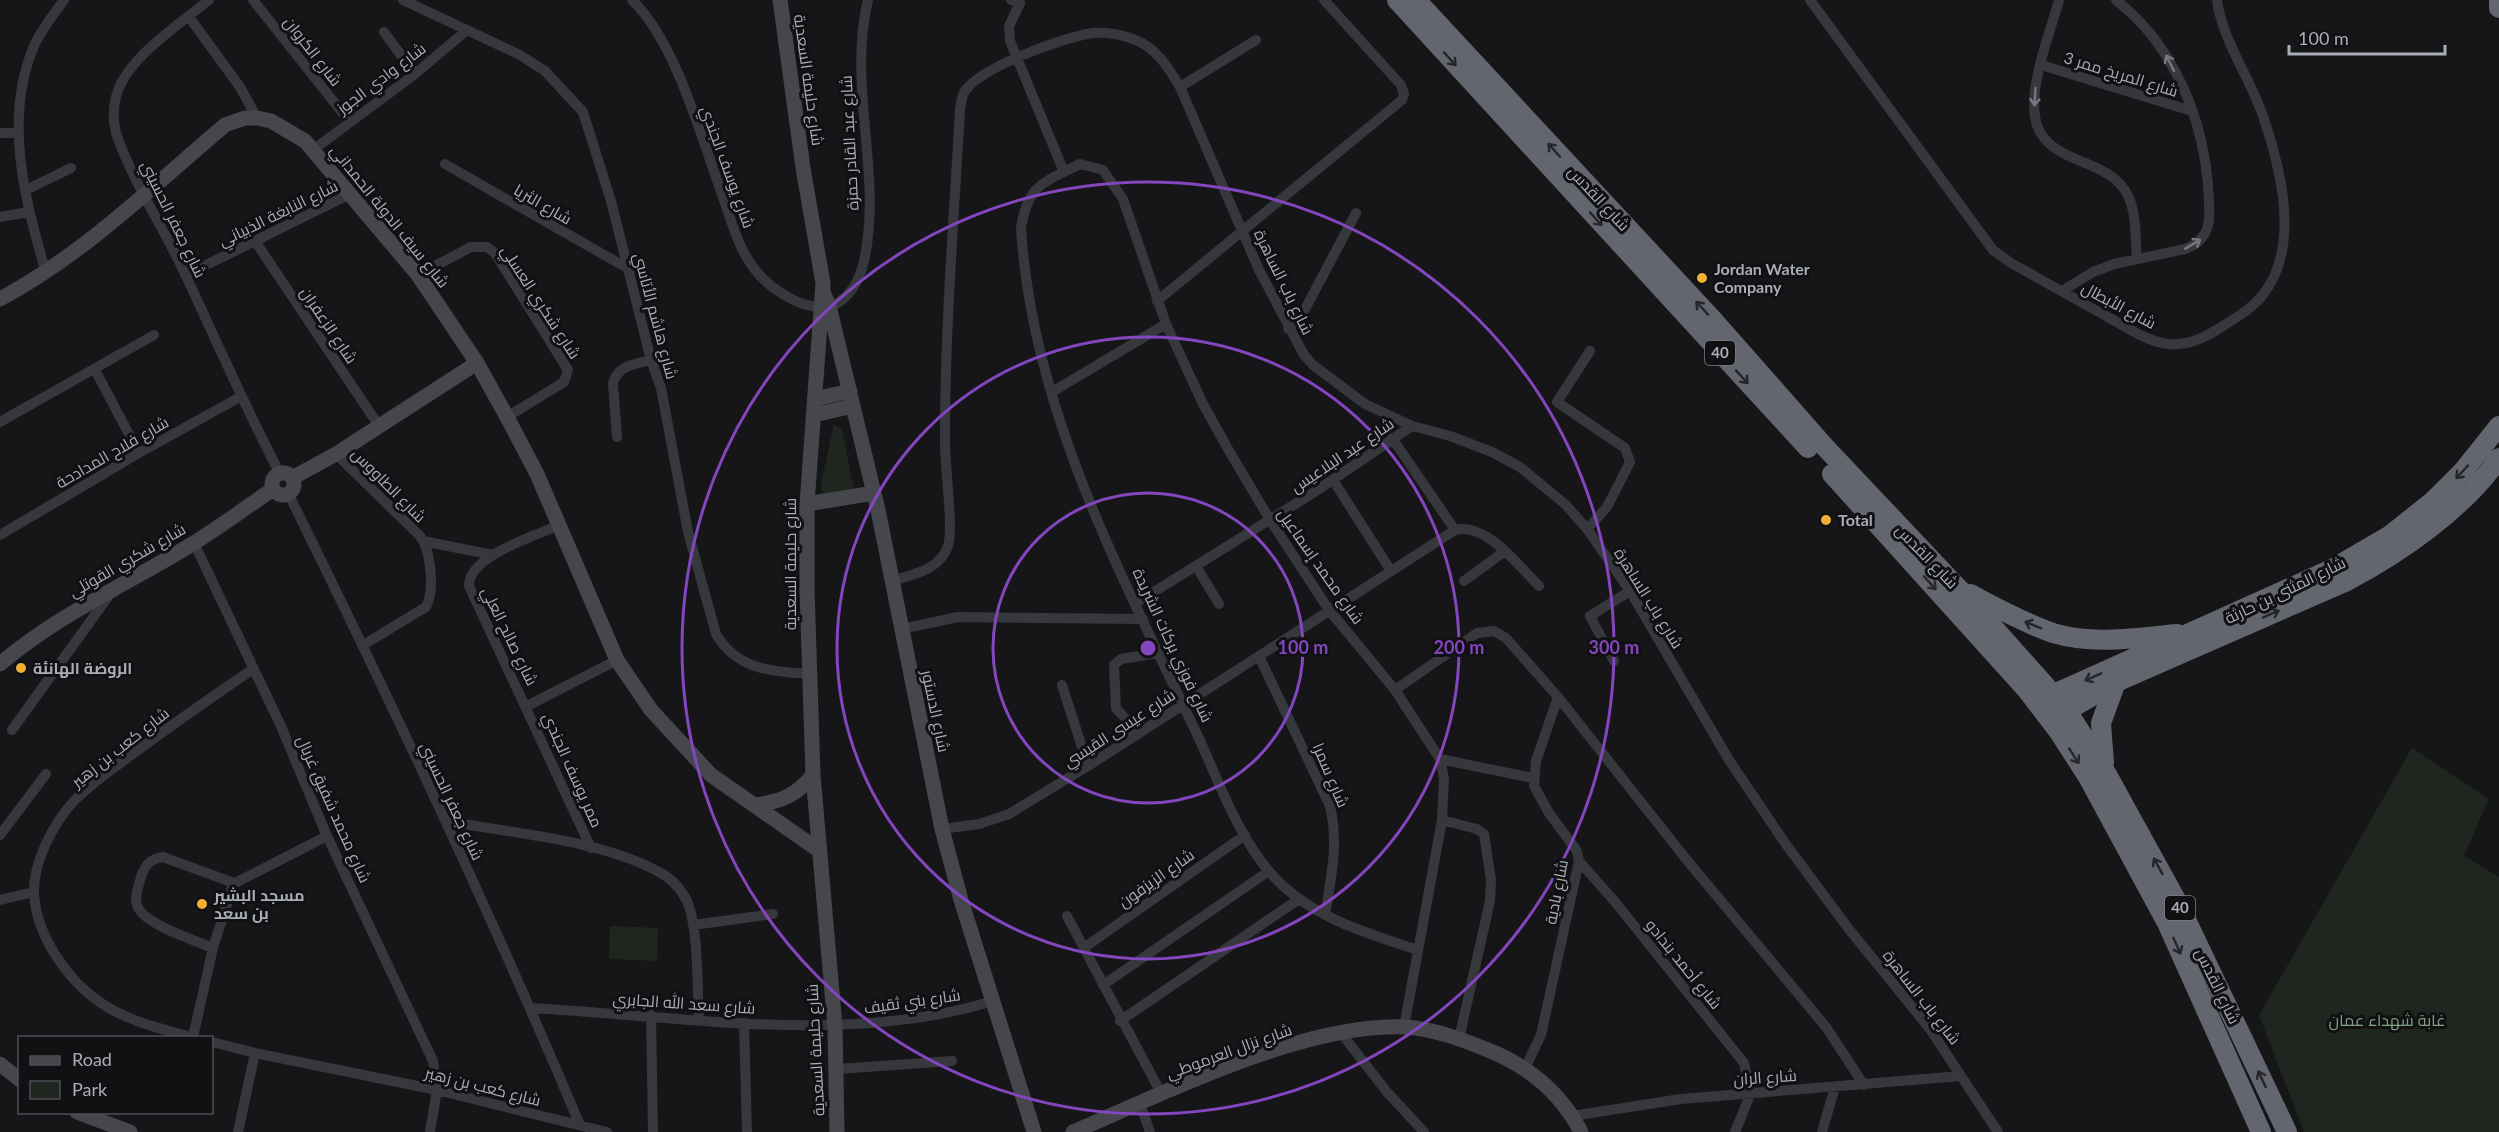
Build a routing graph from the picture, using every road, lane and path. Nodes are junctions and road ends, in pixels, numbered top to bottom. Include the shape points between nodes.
1 (64, 0) edge
2 (209, 0) edge
3 (253, 0) edge
4 (403, 0) edge
5 (632, 0) edge
6 (780, 0) edge
7 (868, 0) edge
8 (1324, 0) edge
9 (1397, 0) edge
10 (1416, 0) edge
11 (1810, 0) edge
12 (2059, 0) edge
13 (2116, 0) edge
14 (2217, 0) edge
15 (2499, 0) edge
16 (1018, 1) edge
17 (2499, 8) edge
18 (189, 16) junction
19 (467, 30) junction
20 (384, 32) dead end
21 (1256, 40) dead end
22 (1016, 58) junction
23 (2041, 65) junction
24 (415, 74) junction
25 (1180, 87) junction
26 (2192, 111) junction
27 (257, 118) junction
28 (349, 121) junction
29 (0, 133) edge
30 (18, 133) junction
31 (313, 150) junction
32 (445, 164) dead end
33 (71, 168) dead end
34 (1065, 172) junction
35 (26, 190) junction
36 (144, 194) junction
37 (350, 194) junction
38 (28, 212) junction
39 (1356, 213) dead end
40 (0, 217) edge
41 (1242, 229) junction
42 (255, 241) junction
43 (2137, 259) junction
44 (627, 268) junction
45 (46, 273) junction
46 (186, 275) junction
47 (418, 275) junction
48 (2062, 291) junction
49 (0, 299) edge
50 (1157, 301) junction
51 (824, 302) junction
52 (1166, 324) junction
53 (1288, 329) junction
54 (154, 335) dead end
55 (1590, 351) dead end
56 (651, 360) junction
57 (477, 363) junction
58 (95, 370) junction
59 (1052, 392) junction
60 (240, 397) junction
61 (852, 398) junction
62 (815, 399) junction
63 (814, 416) junction
64 (507, 417) junction
65 (0, 422) edge
66 (379, 426) junction
67 (1412, 426) junction
68 (2499, 426) edge
69 (616, 437) dead end
70 (1392, 438) junction
71 (139, 453) junction
72 (336, 454) junction
73 (2499, 458) edge
74 (286, 476) junction
75 (1333, 480) junction
76 (281, 491) junction
77 (874, 493) junction
78 (807, 504) junction
79 (1270, 520) junction
80 (559, 525) junction
81 (1587, 529) junction
82 (1455, 530) junction
83 (0, 535) edge
84 (423, 541) junction
85 (194, 543) junction
86 (1505, 551) junction
87 (493, 555) junction
88 (1196, 566) junction
89 (1390, 571) junction
90 (892, 581) junction
91 (1464, 581) dead end
92 (1539, 586) dead end
93 (115, 588) junction
94 (1959, 589) junction
95 (1630, 591) junction
96 (1136, 603) junction
97 (1219, 604) dead end
98 (1329, 610) junction
99 (1143, 619) junction
100 (901, 629) junction
101 (2195, 633) junction
102 (363, 645) junction
103 (1158, 653) junction
104 (1259, 656) junction
105 (617, 660) junction
106 (1614, 661) dead end
107 (0, 664) edge
108 (253, 669) junction
109 (809, 674) junction
110 (2116, 682) junction
111 (1062, 685) dead end
112 (1395, 690) junction
113 (1558, 697) junction
114 (1183, 704) junction
115 (527, 706) junction
116 (2053, 708) junction
117 (12, 730) dead end
118 (1132, 737) junction
119 (1440, 759) junction
120 (1088, 766) junction
121 (2104, 769) junction
122 (46, 774) dead end
123 (813, 775) junction
124 (1533, 778) junction
125 (754, 805) junction
126 (1442, 820) junction
127 (446, 821) junction
128 (942, 829) junction
129 (0, 834) edge
130 (1245, 835) junction
131 (327, 836) junction
132 (591, 848) junction
133 (817, 849) junction
134 (1579, 861) junction
135 (1269, 871) junction
136 (234, 883) junction
137 (34, 892) junction
138 (1299, 899) junction
139 (0, 900) edge
140 (773, 914) dead end
141 (1324, 915) junction
142 (1067, 916) dead end
143 (693, 925) junction
144 (1085, 947) junction
145 (213, 948) junction
146 (1418, 950) junction
147 (1103, 986) junction
148 (993, 1002) junction
149 (531, 1008) junction
150 (651, 1015) junction
151 (699, 1020) junction
152 (1120, 1021) junction
153 (744, 1023) junction
154 (835, 1026) junction
155 (1404, 1027) junction
156 (1341, 1033) junction
157 (191, 1036) edge
158 (194, 1036) edge
159 (1459, 1039) junction
160 (213, 1042) edge
161 (255, 1053) junction
162 (952, 1061) dead end
163 (0, 1064) edge
164 (1525, 1068) junction
165 (838, 1069) junction
166 (1961, 1076) junction
167 (18, 1078) edge
168 (1864, 1085) junction
169 (1835, 1087) junction
170 (437, 1090) junction
171 (1751, 1093) junction
172 (1162, 1095) junction
173 (1140, 1104) junction
174 (80, 1114) edge
175 (1572, 1116) junction
176 (580, 1125) junction
177 (130, 1132) edge
178 (238, 1132) edge
179 (430, 1132) edge
180 (607, 1132) edge
181 (653, 1132) edge
182 (747, 1132) edge
183 (837, 1132) edge
184 (1034, 1132) edge
185 (1073, 1132) edge
186 (1150, 1132) edge
187 (1424, 1132) edge
188 (1581, 1132) edge
189 (1735, 1132) edge
190 (1822, 1132) edge
191 (1998, 1132) edge
192 (2261, 1132) edge
193 (2287, 1132) edge

1 - 30 street via 34,46 18,102
2 - 18 street, شارع جعفر الحسيني
3 - 28 street, شارع الكروان
4 - 19 street, شارع هاشم الأتاسي
5 - 51 street, شارع يوسف الجندي via 650,22 678,77 735,233 752,266 789,297
6 - 51 street, شارع حليمة السعدية
7 - 51 street, شارع عبد القادر حمزة via 860,70 870,187 864,262 850,291 838,303
8 - 41 street via 1401,85 1404,94 1395,106
9 -> 116 highway, شارع القدس / 40
94 -> 10 highway, شارع القدس / 40
11 - 48 street, شارع الأبطال via 1993,250
12 - 23 street
26 -> 13 street via 2166,55
14 - 48 street, شارع الأبطال via 2224,28 2266,122 2282,191 2283,241 2271,282 2245,312 2196,341 2180,344 2166,344 2136,333
15 - 17 highway
16 - 22 street via 1008,28
18 - 27 street via 240,87
18 - 36 street, شارع جعفر الحسيني via 132,65 116,97 116,132
19 - 24 street, شارع وادي الجوز
19 - 44 street, شارع هاشم الأتاسي via 545,71 583,112
20 - 24 street
21 - 25 street
22 - 25 street, شارع باب الساهرة via 1070,38 1093,33 1118,34 1151,49 1164,61
22 - 34 street
22 - 90 street, شارع باب الساهرة via 969,86 961,103 945,405 948,545 934,566
23 - 26 street, شارع المريخ ممر 3
23 -> 43 street via 2035,114 2042,135 2058,150 2104,170 2122,185 2132,206
24 - 28 street, شارع وادي الجوز
25 - 41 street, شارع باب الساهرة
43 -> 26 street via 2185,249 2195,244 2207,229 2205,148
27 - 31 street, شارع سيف الدولة الحمداني via 285,128
27 - 36 street via 225,126
28 - 31 street, شارع وادي الجوز
29 - 30 street
30 - 35 street
31 - 37 street, شارع سيف الدولة الحمداني
32 - 44 street, شارع الثريا
33 - 35 street
34 - 50 street, شارع محمد إسماعيل via 1090,165 1103,170 1112,180 1130,217
34 - 59 street, شارع فوزي بركات الشريدة via 1032,192 1021,228 1032,326
35 - 38 street
36 - 45 street
36 - 46 street, شارع جعفر الحسيني
37 - 42 street, شارع النابغة الذبياني
37 - 47 street, شارع سيف الدولة الحمداني
38 - 40 street
38 - 45 street
39 - 53 street via 1302,315
41 - 50 street
41 - 53 street, شارع باب الساهرة
42 - 46 street, شارع النابغة الذبياني
42 - 66 street, شارع الزعفران
43 - 48 street via 2093,272
44 - 56 street, شارع هاشم الأتاسي
45 - 49 street
46 - 60 street, شارع جعفر الحسيني
47 - 57 street, شارع سيف الدولة الحمداني
47 - 64 street, شارع شكري العسلي via 471,247 487,247 568,370 564,382
50 - 52 street, شارع محمد إسماعيل
51 - 61 street, شارع الدستور
51 - 62 street, شارع حليمة السعدية
52 - 59 street
52 - 79 street, شارع محمد إسماعيل via 1203,404
53 - 67 street, شارع باب الساهرة via 1313,365 1365,404
54 - 58 street
55 - 81 street via 1557,402 1625,448 1630,462 1607,507
56 - 69 street via 625,367 615,376
56 - 109 street, شارع هاشم الأتاسي via 665,406 688,532 716,634 723,647 746,663 765,670
57 - 64 street, شارع سيف الدولة الحمداني
57 - 66 street
58 - 65 street
58 - 71 street
59 - 96 street, شارع فوزي بركات الشريدة via 1086,495
60 - 71 street, شارع فلاح المدادحة
60 - 74 street, شارع جعفر الحسيني
61 - 62 street
61 - 63 street
61 - 77 street, شارع الدستور
62 - 63 street, شارع حليمة السعدية
63 - 78 street, شارع حليمة السعدية
64 - 80 street, شارع سيف الدولة الحمداني
66 - 72 street
67 - 70 street, شارع عيد البلاعيس
67 - 81 street, شارع باب الساهرة via 1470,443 1520,467 1566,504
68 -> 101 highway, شارع المثنى بن حارثة via 2464,470 2389,536 2334,568
70 - 75 street, شارع عيد البلاعيس
70 - 82 street
71 - 83 street, شارع فلاح المدادحة
72 - 74 street
72 - 84 street, شارع الطاووس
110 -> 73 highway, شارع المثنى بن حارثة via 2378,564 2439,519 2478,484
74 - 76 street via 274,478
75 - 79 street, شارع عيد البلاعيس
75 - 89 street
76 - 85 street, شارع شكري القوتلي
76 - 102 street, شارع جعفر الحسيني
77 - 78 street
77 - 90 street, شارع الدستور
78 - 109 street, شارع حليمة السعدية
79 - 88 street, شارع عيد البلاعيس
79 - 98 street, شارع محمد إسماعيل
80 - 87 street, شارع صالح العلي
80 - 105 street, شارع سيف الدولة الحمداني
81 - 95 street, شارع باب الساهرة
82 - 86 street via 1473,529
82 - 89 street, شارع عيسى القيسي
84 - 87 street
84 - 102 street, شارع الطاووس via 428,553 430,592 426,607
85 - 93 street, شارع شكري القوتلي
85 - 108 street, شارع محمد شفيق غربال
86 - 91 street
86 - 92 street
87 - 115 street, شارع صالح العلي via 473,570 469,586
88 - 96 street, شارع عيد البلاعيس
88 - 97 street
89 - 98 street, شارع عيسى القيسي
90 - 100 street, شارع الدستور
93 - 107 street, شارع شكري القوتلي via 39,633
93 - 117 street
101 -> 94 highway via 2127,639 2055,633
94 - 116 highway, شارع القدس / 40
95 - 106 street via 1590,616
95 - 166 street, شارع باب الساهرة via 1729,760 1773,826 1848,928 1930,1029
96 - 99 street, شارع فوزي بركات الشريدة
98 - 104 street, شارع عيسى القيسي
98 - 112 street, شارع محمد إسماعيل
99 - 100 street via 958,617
99 - 103 street, شارع فوزي بركات الشريدة
100 - 128 street, شارع الدستور
101 -> 116 highway, شارع المثنى بن حارثة
102 - 127 street, شارع جعفر الحسيني
103 - 114 street, شارع فوزي بركات الشريدة
103 - 118 street via 1121,659 1114,665 1116,708 1131,725
104 - 114 street, شارع عيسى القيسي
104 - 141 street, شارع سمرا via 1330,806 1334,858
105 - 115 street
105 - 125 street, شارع سيف الدولة الحمداني via 651,710 697,763
108 - 131 street, شارع محمد شفيق غربال
108 - 137 street, شارع كعب بن زهير via 161,732 73,802 48,842
109 - 123 street, شارع حليمة السعدية
110 - 116 highway, شارع المثنى بن حارثة
110 - 121 highway via 2101,723
111 - 120 street
112 - 113 street via 1477,633 1494,631 1506,638
112 - 119 street, شارع محمد إسماعيل
113 - 124 street
113 - 168 street via 1826,1027
114 - 118 street, شارع عيسى القيسي
114 - 130 street, شارع فوزي بركات الشريدة
115 - 132 street, ممر يوسف الجندي
116 - 121 highway, شارع القدس / 40
116 -> 192 highway, شارع القدس / 40 via 2167,922
118 - 120 street, شارع عيسى القيسي
119 - 124 street
119 - 126 street, شارع محمد إسماعيل via 1444,778
120 - 128 street, شارع عيسى القيسي via 1009,814 979,824
193 -> 121 highway, شارع القدس / 40 via 2180,907
122 - 129 street
123 - 125 street via 784,800
123 - 133 street, شارع حليمة السعدية
124 - 134 street, شارع بادية via 1540,799 1577,851
125 - 133 street, شارع سيف الدولة الحمداني
126 - 146 street, شارع محمد إسماعيل
126 - 159 street via 1484,834 1491,880 1490,901
127 - 132 street
127 - 149 street, شارع جعفر الحسيني
128 - 148 street, شارع الدستور
130 - 135 street, شارع فوزي بركات الشريدة
130 - 144 street, شارع الزيزفون
131 - 136 street
131 - 170 street, شارع محمد شفيق غربال via 433,1061
132 - 143 street via 641,864 672,880 687,903
133 - 154 street, شارع حليمة السعدية
134 - 164 street, شارع بادية via 1541,1035
134 - 171 street, شارع أحمد بندادو via 1736,1051 1748,1073
135 - 138 street, شارع فوزي بركات الشريدة
135 - 147 street
136 - 145 street
136 - 145 street via 163,857 144,867 136,897 144,917
137 - 139 street
137 - 157 street, شارع كعب بن زهير via 44,934 56,956 88,993 128,1018
138 - 141 street, شارع فوزي بركات الشريدة
138 - 152 street
140 - 143 street
141 - 146 street, شارع فوزي بركات الشريدة
142 - 144 street
143 - 151 street
144 - 147 street
145 - 158 street
146 - 155 street, شارع محمد إسماعيل
147 - 152 street
148 - 154 street, شارع بني ثقيف via 912,1020
148 - 184 street, شارع الدستور
149 - 150 street, شارع سعد الله الجابري
149 - 176 street, شارع جعفر الحسيني
150 - 151 street, شارع سعد الله الجابري
150 - 181 street
151 - 153 street, شارع سعد الله الجابري
152 - 172 street
153 - 154 street, شارع سعد الله الجابري
153 - 182 street
154 - 165 street, شارع حليمة السعدية
155 - 156 street, شارع نزال العرموطي
155 - 159 street, شارع نزال العرموطي
156 - 172 street, شارع نزال العرموطي via 1268,1053
156 - 187 street
159 - 164 street, شارع نزال العرموطي
160 - 161 street, شارع كعب بن زهير
161 - 170 street, شارع كعب بن زهير
161 - 178 street
162 - 165 street
163 - 167 street
164 - 175 street, شارع نزال العرموطي
165 - 183 street, شارع حليمة السعدية
166 - 168 street, شارع الران
166 - 191 street, شارع باب الساهرة
168 - 169 street, شارع الران
169 - 171 street, شارع الران
169 - 190 street
170 - 176 street, شارع كعب بن زهير
170 - 179 street, شارع محمد شفيق غربال
171 - 175 street, شارع الران
171 - 189 street
172 - 173 street, شارع نزال العرموطي
173 - 185 street, شارع نزال العرموطي
173 - 186 street
174 - 177 street
175 - 188 street, شارع نزال العرموطي
176 - 180 street, شارع كعب بن زهير

